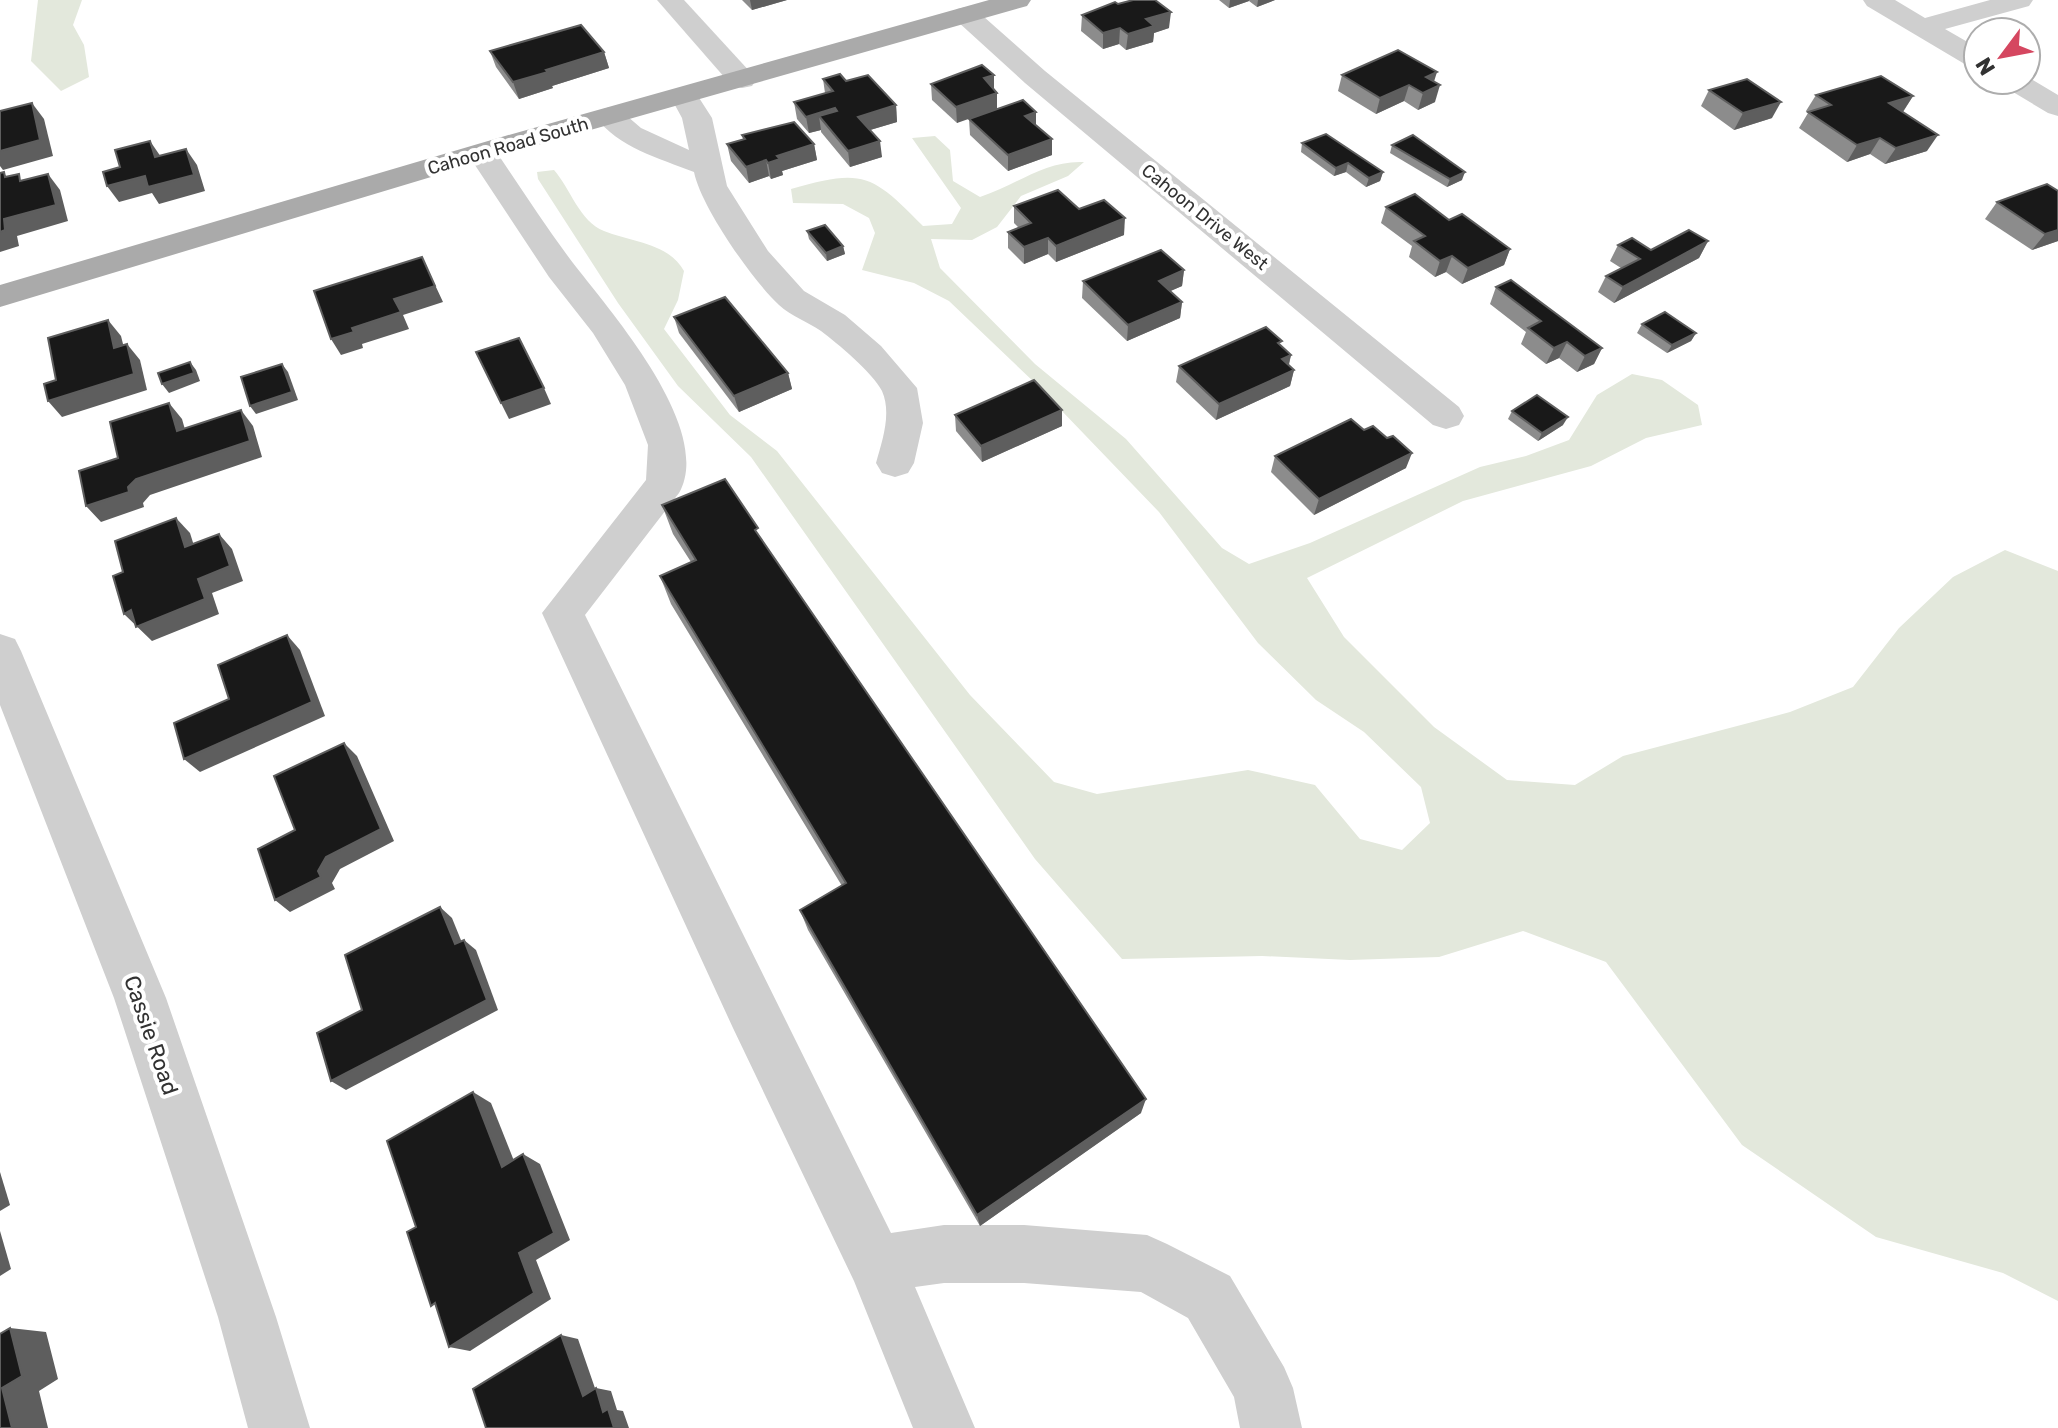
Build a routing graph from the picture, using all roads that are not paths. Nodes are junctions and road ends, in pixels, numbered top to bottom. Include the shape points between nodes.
1 (670, 0) edge
2 (1018, 0) edge
3 (1876, 0) edge
4 (2020, 0) edge
5 (966, 15) junction
6 (1922, 27) junction
7 (1962, 51) edge
8 (742, 80) junction
9 (684, 96) junction
10 (2040, 96) edge
11 (2058, 107) edge
12 (610, 116) junction
13 (482, 153) junction
14 (707, 167) junction
15 (0, 296) edge
16 (1446, 416) dead end
17 (895, 463) dead end
18 (0, 651) edge
19 (876, 1264) junction
20 (279, 1428) edge
21 (944, 1428) edge
22 (1271, 1428) edge

1 - 8 street
2 - 5 main road, Cahoon Road South
3 - 6 street
4 - 6 street
5 - 8 main road, Cahoon Road South
5 - 16 street, Cahoon Drive West
6 - 7 street
8 - 9 main road, Cahoon Road South
9 - 12 main road, Cahoon Road South
9 - 14 street via 697,118
10 - 11 street
12 - 13 main road, Cahoon Road South
12 - 14 street via 638,138
13 - 15 main road, Cahoon Road South
13 - 19 street via 606,326 643,385 667,445 665,483 563,613
14 - 17 street via 712,186 770,275 792,299 857,344 899,388 905,423
18 - 20 street, Cassie Road via 140,998
19 - 21 street
19 - 22 street via 944,1254 992,1254 1147,1264 1209,1297 1263,1388

